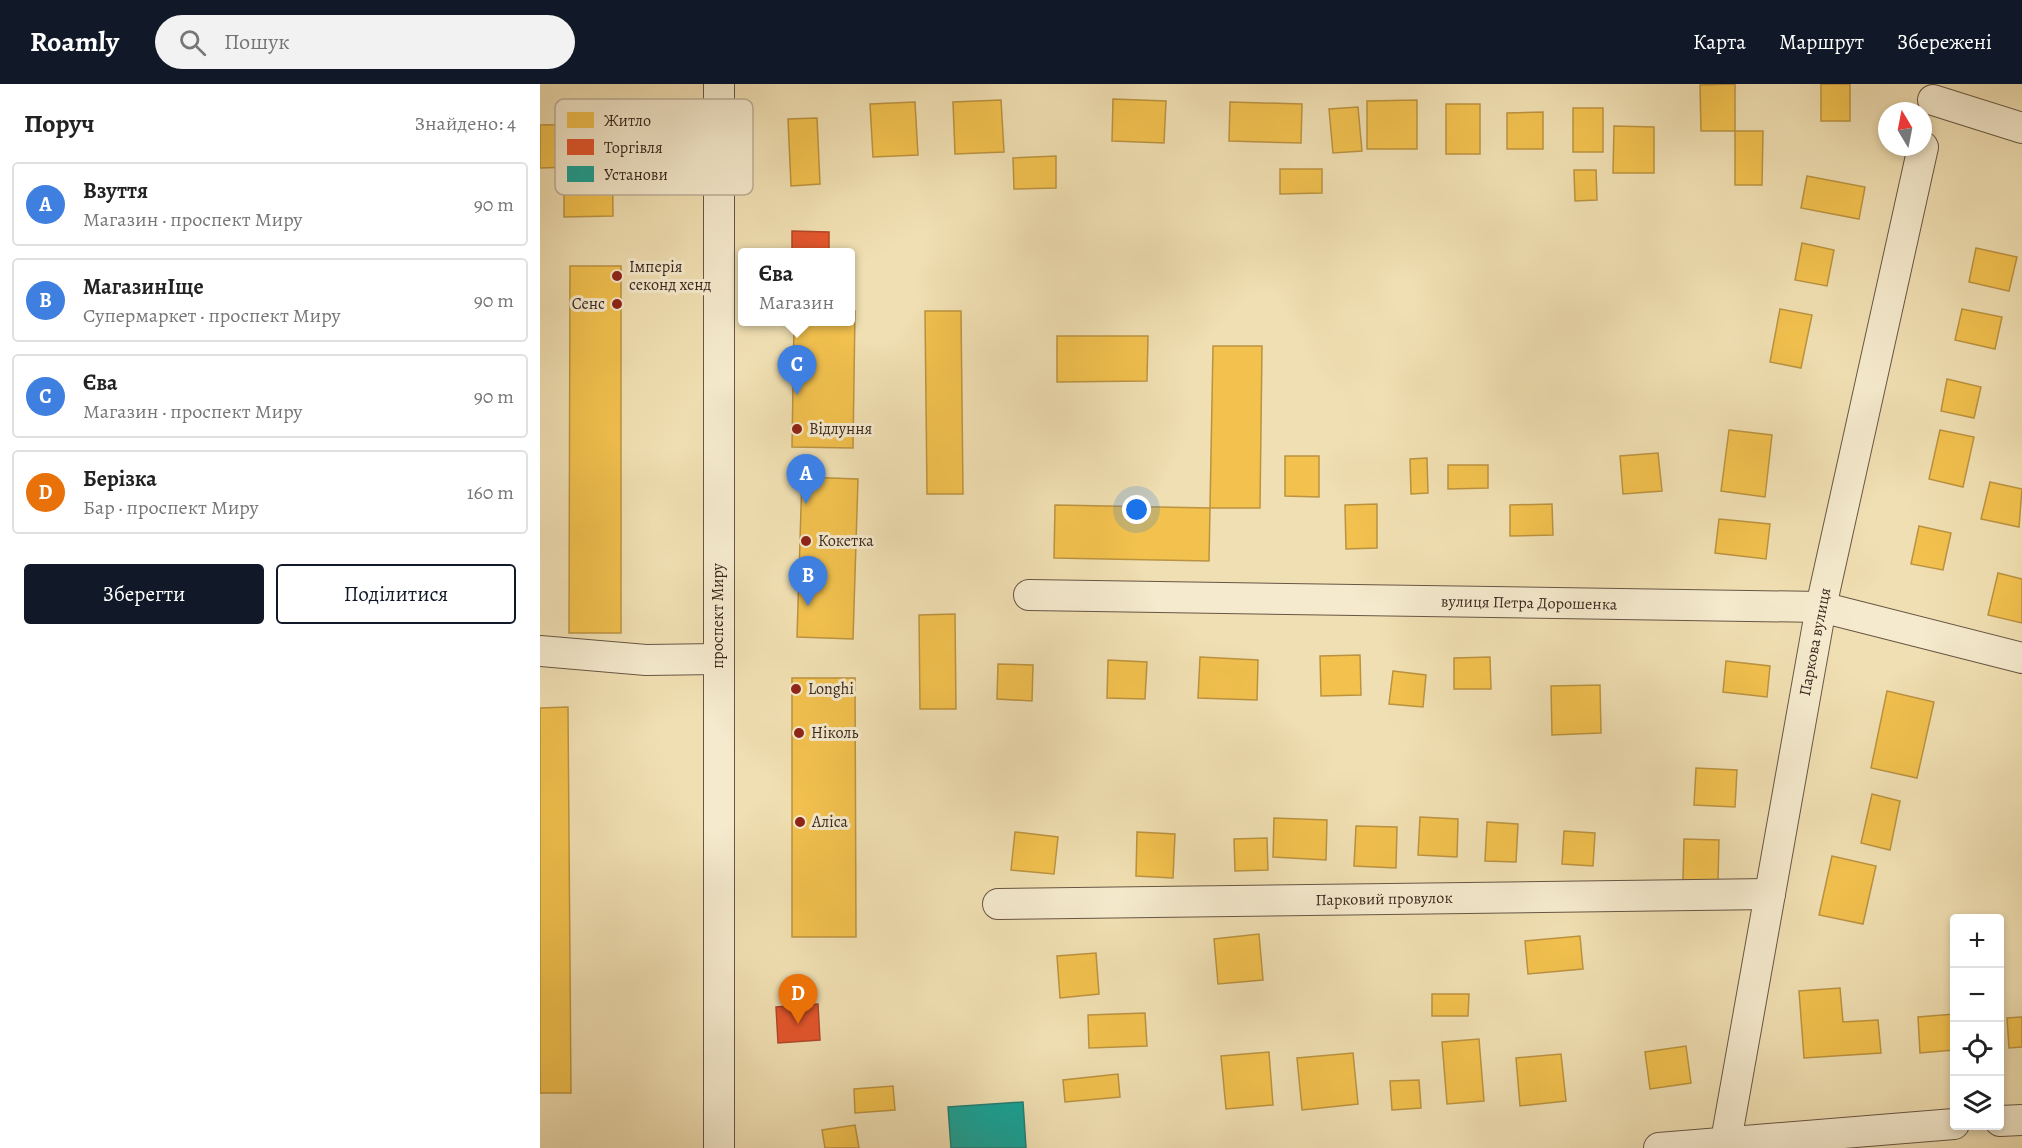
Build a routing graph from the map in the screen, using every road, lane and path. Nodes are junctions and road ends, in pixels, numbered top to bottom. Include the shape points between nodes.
1 (719, 84) edge
2 (1935, 92) edge
3 (719, 99) edge
4 (2022, 128) edge
5 (1921, 156) edge
6 (719, 195) edge
7 (1029, 596) dead end
8 (1821, 607) junction
9 (540, 651) edge
10 (2022, 658) edge
11 (718, 659) junction
12 (1770, 894) junction
13 (998, 904) dead end
14 (2022, 1120) edge
15 (2004, 1121) edge
16 (1950, 1124) edge
17 (1726, 1141) junction
18 (719, 1148) edge
19 (1659, 1148) edge

1 - 3 street, проспект Миру
2 - 4 street
5 - 8 street, Паркова вулиця
6 - 11 street, проспект Миру
7 - 8 street, вулиця Петра Дорошенка
8 - 10 street, вулиця Петра Дорошенка
8 - 12 street, Паркова вулиця
9 - 11 street via 646,660
11 - 18 street, проспект Миру
12 - 13 street, Парковий провулок
12 - 17 street, Паркова вулиця
14 - 15 street
16 - 17 street
17 - 19 street

